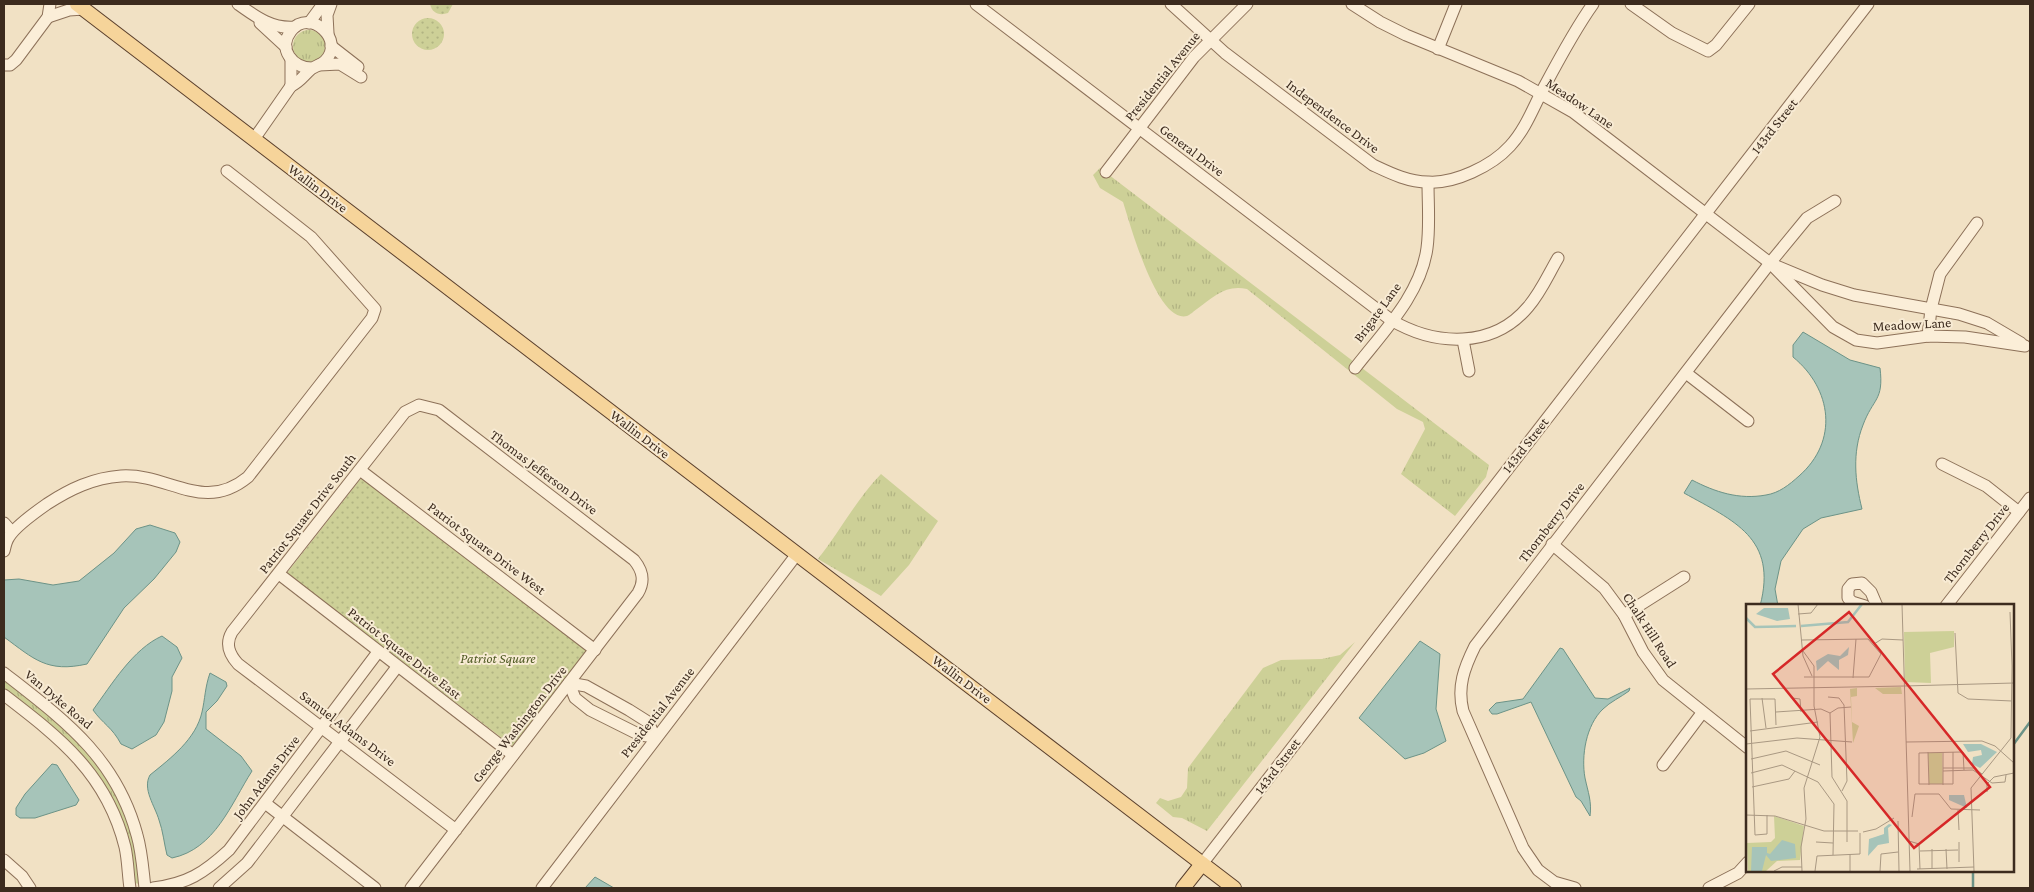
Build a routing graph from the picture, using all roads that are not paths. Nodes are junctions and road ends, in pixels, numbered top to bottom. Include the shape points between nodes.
1 (50, 4) edge
2 (238, 4) edge
3 (323, 4) edge
4 (331, 4) edge
5 (976, 4) edge
6 (1171, 4) edge
7 (1247, 4) edge
8 (1352, 4) edge
9 (1456, 4) edge
10 (1593, 4) edge
11 (1632, 4) edge
12 (1749, 4) edge
13 (1868, 4) edge
14 (81, 6) edge
15 (48, 17) junction
16 (259, 19) junction
17 (309, 23) junction
18 (296, 27) junction
19 (328, 33) junction
20 (1211, 39) junction
21 (286, 46) junction
22 (331, 46) junction
23 (1438, 48) junction
24 (292, 60) junction
25 (4, 66) edge
26 (316, 67) junction
27 (291, 86) junction
28 (1541, 93) junction
29 (1139, 129) junction
30 (254, 139) junction
31 (228, 171) dead end
32 (1106, 172) dead end
33 (1428, 183) junction
34 (1835, 201) dead end
35 (1705, 214) junction
36 (1977, 223) dead end
37 (1558, 258) dead end
38 (1770, 263) junction
39 (1931, 309) junction
40 (1392, 320) junction
41 (1928, 336) junction
42 (1463, 340) junction
43 (2028, 347) edge
44 (1355, 368) dead end
45 (1469, 371) dead end
46 (1686, 373) junction
47 (419, 405) joint
48 (1748, 421) dead end
49 (1942, 464) dead end
50 (360, 470) junction
51 (2030, 498) edge
52 (2020, 512) junction
53 (4, 523) edge
54 (8, 536) edge
55 (1552, 544) junction
56 (4, 551) edge
57 (796, 554) junction
58 (279, 574) junction
59 (643, 575) joint
60 (1684, 577) dead end
61 (1858, 604) edge
62 (1876, 604) edge
63 (1948, 604) edge
64 (1624, 615) junction
65 (228, 647) joint
66 (595, 650) junction
67 (378, 652) junction
68 (397, 667) junction
69 (4, 673) edge
70 (569, 683) junction
71 (4, 695) edge
72 (1702, 714) junction
73 (323, 727) junction
74 (656, 737) junction
75 (340, 740) junction
76 (1746, 747) edge
77 (513, 755) junction
78 (1663, 765) dead end
79 (265, 804) junction
80 (282, 817) junction
81 (456, 830) junction
82 (4, 860) edge
83 (1202, 864) junction
84 (1746, 864) edge
85 (30, 888) edge
86 (130, 888) edge
87 (145, 888) edge
88 (153, 888) edge
89 (219, 888) edge
90 (375, 888) edge
91 (411, 888) edge
92 (542, 888) edge
93 (1184, 888) edge
94 (1234, 888) edge
95 (1575, 888) edge
96 (1708, 888) edge

1 - 15 street
2 - 16 street
3 - 17 street
4 - 19 street via 327,15
5 - 29 street, General Drive
6 - 20 street, Independence Drive
7 - 20 street, Presidential Avenue
8 - 23 street, Meadow Lane via 1380,22
9 - 23 street
10 - 28 street, Independence Drive
11 - 12 street via 1672,33 1708,50 1716,45
13 - 35 street, 143rd Street
14 - 15 street
14 - 30 main road, Wallin Drive
15 - 25 street via 16,60
16 - 18 street via 284,28
16 - 21 street via 261,26
17 - 18 street
17 - 19 street via 317,24
18 - 21 street via 290,32
19 - 22 street
20 - 29 street, Presidential Avenue
20 - 33 street, Independence Drive via 1373,165 1400,178
21 - 24 street
22 - 26 street via 330,54
22 - 26 street via 363,74 340,64
23 - 28 street, Meadow Lane
24 - 26 street via 297,65
24 - 27 street
26 - 27 street via 298,84
27 - 30 street
28 - 33 street, Independence Drive via 1510,146 1487,165 1460,177
28 - 35 street, Meadow Lane via 1573,112
29 - 32 street, Presidential Avenue
29 - 40 street, General Drive
30 - 57 main road, Wallin Drive
31 - 54 street via 311,237 375,309 372,318 238,486 215,494 203,494 144,478 121,476 99,479 67,491
33 - 40 street, Brigate Lane via 1427,247 1423,267 1414,288
34 - 38 street, Thornberry Drive via 1807,218
35 - 38 street, Meadow Lane
35 - 83 street, 143rd Street
36 - 39 street via 1940,274
37 - 42 street via 1541,290 1526,309 1494,331
38 - 39 street, Meadow Lane via 1854,295
38 - 41 street, Meadow Lane via 1833,327 1856,340 1877,343
38 - 46 street, Thornberry Drive
39 - 41 street
39 - 43 street, Meadow Lane via 1987,323
40 - 42 street, General Drive via 1426,336
40 - 44 street, Brigate Lane
41 - 43 street, Meadow Lane via 1965,337
42 - 45 street
46 - 48 street
46 - 55 street, Thornberry Drive
47 - 50 street, Patriot Square Drive South via 405,412
47 - 59 street, Thomas Jefferson Drive via 439,410 634,560
49 - 52 street via 1986,486
50 - 58 street, Patriot Square Drive South
50 - 66 street, Patriot Square Drive West
51 - 52 street, Thornberry Drive
52 - 63 street, Thornberry Drive
53 - 54 street
54 - 56 street
55 - 64 street, Chalk Hill Road via 1604,588
55 - 95 street, Thornberry Drive via 1475,646 1466,665 1459,696 1523,848 1538,870 1554,882
57 - 74 street, Presidential Avenue
57 - 83 main road, Wallin Drive
58 - 65 street, Patriot Square Drive South via 232,632
58 - 67 street, Patriot Square Drive East
59 - 66 street, George Washington Drive via 638,593
60 - 64 street
61 - 62 street via 1848,598 1848,588 1856,582 1867,587
64 - 72 street, Chalk Hill Road via 1658,673
65 - 73 street, Samuel Adams Drive via 238,664
66 - 70 street, George Washington Drive
67 - 68 street, Patriot Square Drive East
67 - 73 street, John Adams Drive
68 - 75 street
68 - 77 street, Patriot Square Drive East
69 - 87 street, Van Dyke Road via 77,732 112,775 138,837
70 - 74 street via 586,686 630,710 648,722
70 - 74 street via 575,698 590,710 640,735
70 - 77 street, George Washington Drive
71 - 86 street via 60,739 91,774 104,796 124,846
72 - 76 street, Chalk Hill Road
72 - 78 street
73 - 75 street, Samuel Adams Drive
73 - 79 street, John Adams Drive
74 - 92 street, Presidential Avenue
75 - 80 street
75 - 81 street, Samuel Adams Drive
77 - 81 street, George Washington Drive
79 - 80 street
79 - 88 street, John Adams Drive via 229,850 212,866 180,883
80 - 89 street via 247,863
80 - 90 street
81 - 91 street, George Washington Drive
82 - 85 street
83 - 93 main road, 143rd Street
83 - 94 main road, Wallin Drive
84 - 96 street via 1738,873

